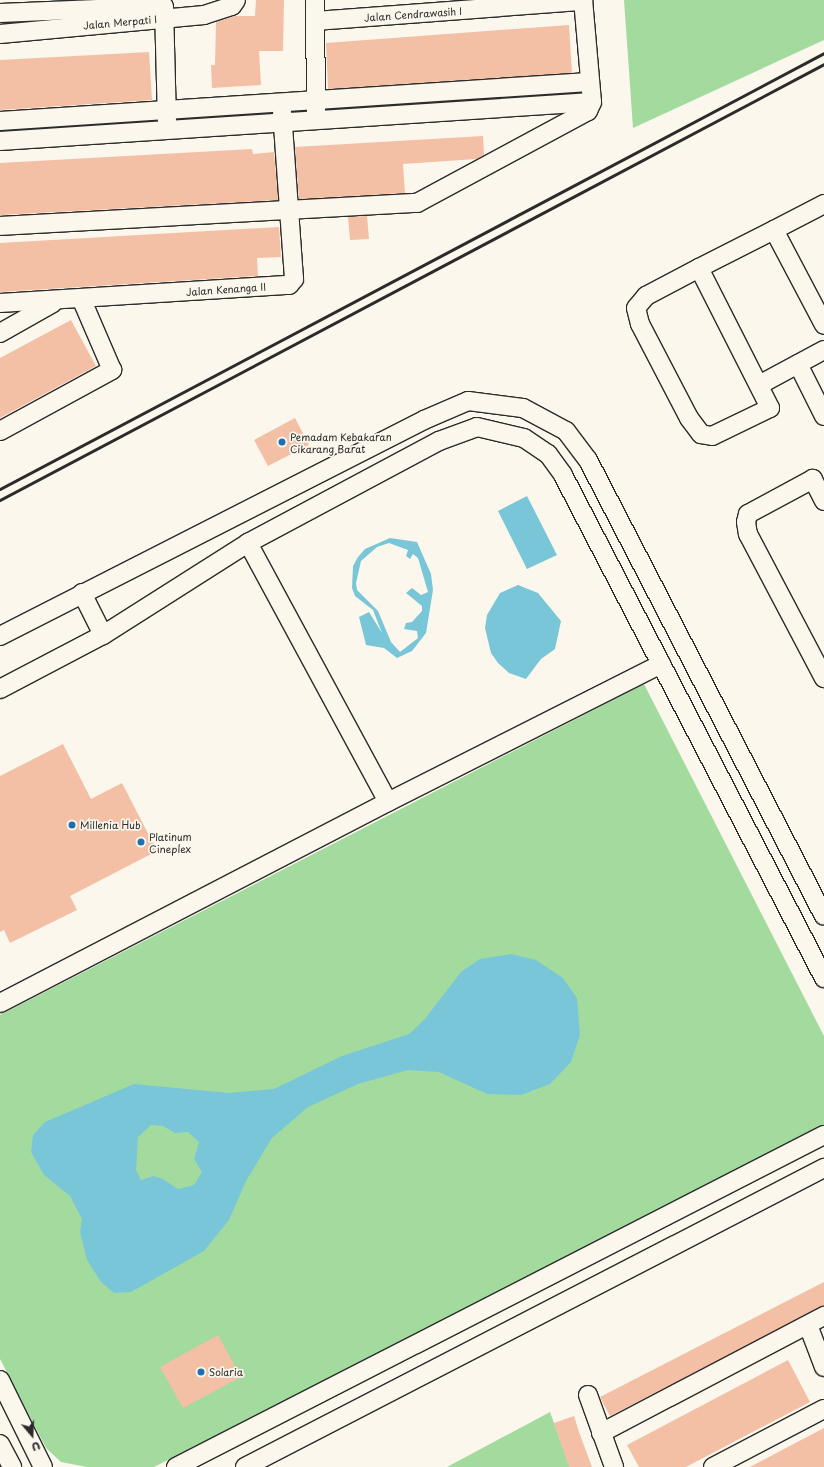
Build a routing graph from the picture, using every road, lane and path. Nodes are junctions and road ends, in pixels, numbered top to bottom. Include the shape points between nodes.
1 (236, 0) edge
2 (315, 0) edge
3 (583, 1) edge
4 (164, 8) edge
5 (0, 13) edge
6 (315, 21) junction
7 (0, 34) edge
8 (589, 82) junction
9 (315, 100) junction
10 (592, 102) junction
11 (282, 103) junction
12 (167, 110) junction
13 (0, 120) edge
14 (316, 121) junction
15 (282, 124) junction
16 (168, 131) junction
17 (0, 141) edge
18 (824, 204) edge
19 (288, 210) junction
20 (0, 226) edge
21 (774, 230) junction
22 (699, 268) junction
23 (81, 298) junction
24 (56, 301) junction
25 (0, 303) edge
26 (824, 325) edge
27 (0, 333) edge
28 (824, 350) edge
29 (798, 364) junction
30 (759, 385) junction
31 (824, 415) edge
32 (0, 431) edge
33 (824, 501) edge
34 (248, 543) junction
35 (82, 593) junction
36 (103, 635) junction
37 (0, 636) edge
38 (661, 664) junction
39 (824, 678) edge
40 (0, 689) edge
41 (388, 802) junction
42 (824, 916) edge
43 (824, 978) edge
44 (0, 1003) edge
45 (824, 1135) edge
46 (824, 1168) edge
47 (824, 1316) edge
48 (808, 1324) junction
49 (824, 1368) edge
50 (0, 1380) edge
51 (588, 1395) dead end
52 (824, 1409) edge
53 (601, 1433) junction
54 (0, 1444) edge
55 (12, 1467) edge
56 (43, 1467) edge
57 (176, 1467) edge
58 (245, 1467) edge
59 (614, 1467) edge
60 (713, 1467) edge

1 - 4 street, Jalan Merpati I via 232,6 217,12
2 - 6 street
3 - 6 street, Jalan Cendrawasih I
3 - 8 street
4 - 5 street
4 - 7 street, Jalan Merpati I
4 - 12 street
6 - 9 street
8 - 9 street
8 - 10 street
9 - 11 street
9 - 14 street
10 - 14 street
10 - 19 street via 584,114 417,203
11 - 12 street
11 - 15 street, Jalan Kenanga II
12 - 13 street
12 - 16 street
14 - 15 street
15 - 16 street
15 - 19 street, Jalan Kenanga II
16 - 17 street
18 - 21 street
19 - 20 street
19 - 23 street, Jalan Kenanga II via 294,278 289,285
21 - 22 street
21 - 26 street
22 - 30 street
22 - 30 street via 639,301 636,308 640,324 689,418 701,434 722,433 770,408
23 - 24 street, Jalan Kenanga II
23 - 32 street via 112,370
24 - 25 street, Jalan Kenanga II
24 - 27 street
28 - 29 street
29 - 30 street
29 - 31 street
33 - 39 street via 813,479 748,514 746,522 748,534
34 - 36 street
34 - 38 street via 439,441 477,427 512,434 537,444 563,475
34 - 41 street
35 - 36 street
35 - 37 street
35 - 42 street via 424,420 468,401 522,408 566,431 585,455
36 - 40 street
38 - 41 street
38 - 43 street
41 - 44 street
45 - 57 street
46 - 58 street
47 - 48 street
48 - 49 street
48 - 53 street
50 - 56 street
51 - 53 street
52 - 60 street
53 - 59 street
54 - 55 street

